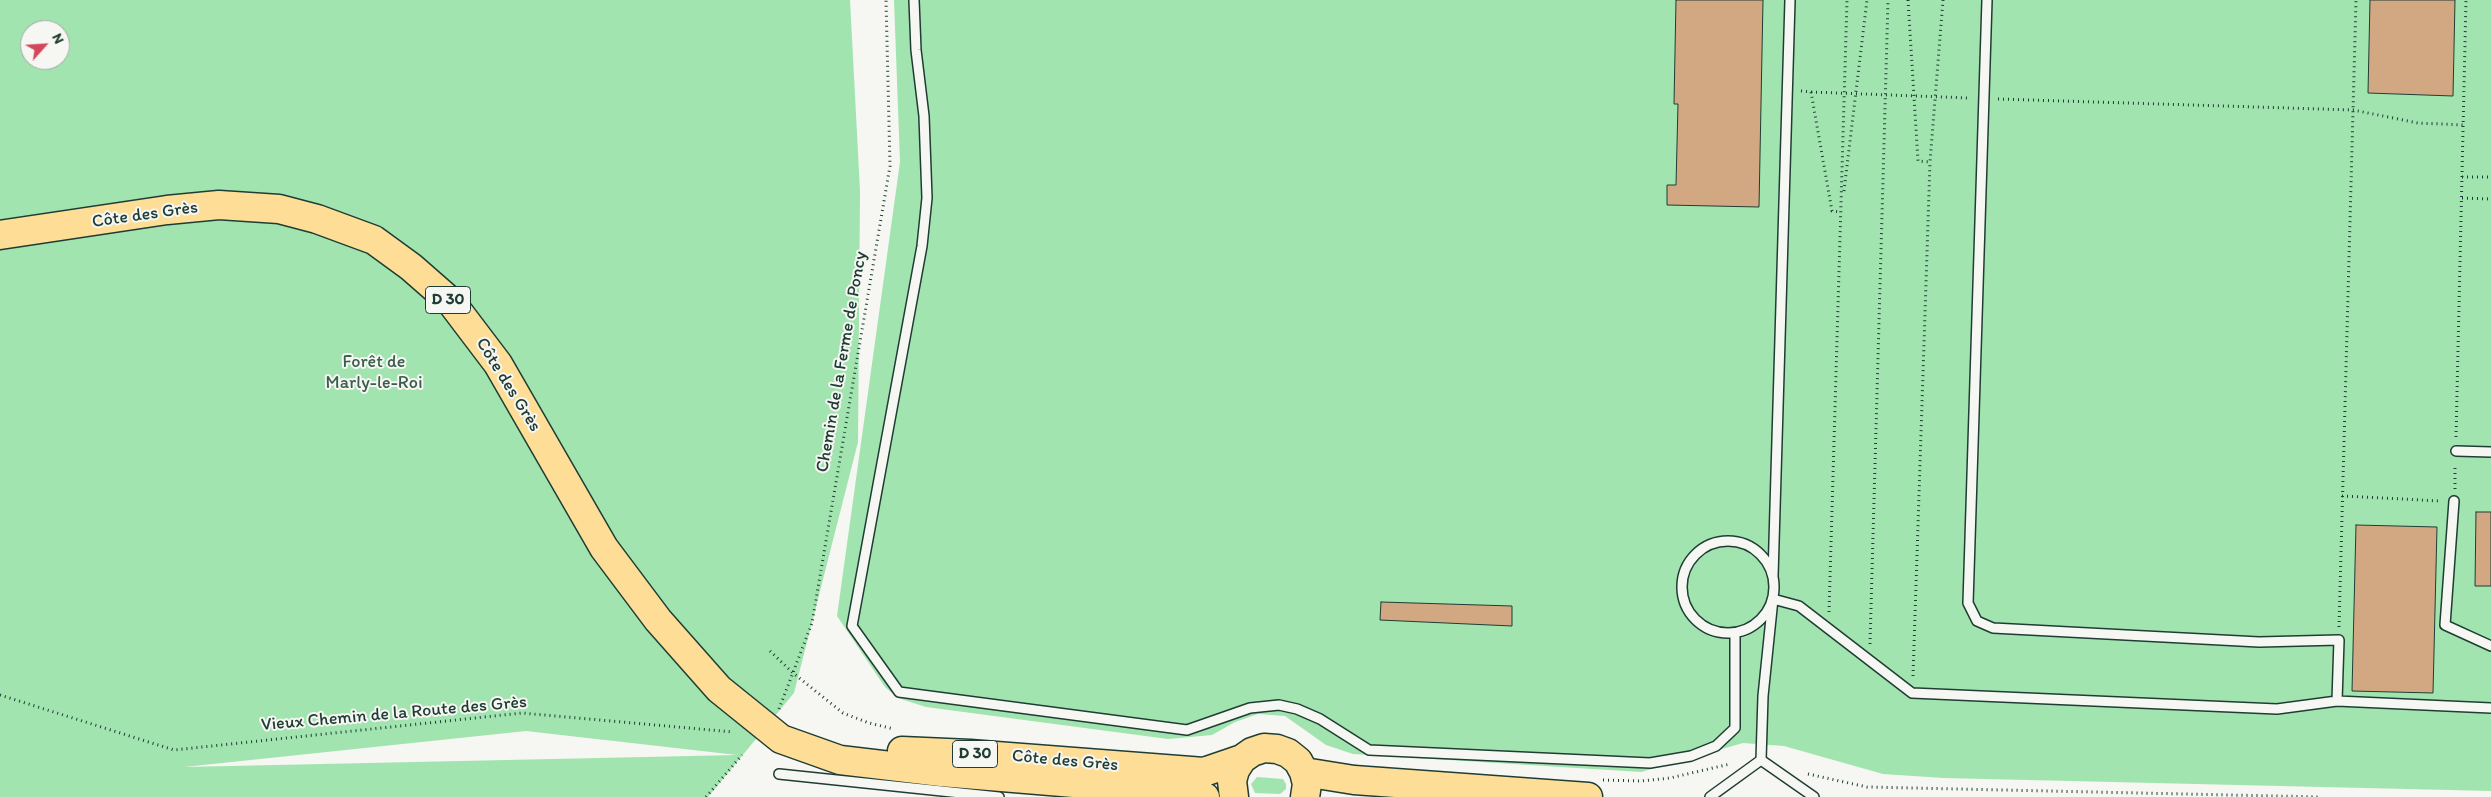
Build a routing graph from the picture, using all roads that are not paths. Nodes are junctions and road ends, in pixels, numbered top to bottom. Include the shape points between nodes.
1 (914, 0) edge
2 (1790, 0) edge
3 (1987, 0) edge
4 (0, 236) edge
5 (2456, 451) road end
6 (2491, 452) edge
7 (2454, 501) road end
8 (1773, 576) junction
9 (1773, 599) junction
10 (1735, 633) junction
11 (2491, 646) edge
12 (719, 689) junction
13 (2337, 701) junction
14 (2491, 708) edge
15 (1242, 759) junction
16 (1761, 760) junction
17 (779, 774) dead end
18 (1305, 784) edge
19 (998, 797) edge
20 (1205, 797) edge
21 (1234, 797) edge
22 (1588, 797) edge
23 (1710, 797) edge
24 (1814, 797) edge

1 - 10 lane via 927,198 922,246 852,626 899,692 1187,730 1250,708 1279,705 1320,719 1369,750 1650,763 1690,756 1716,746 1734,728
2 - 8 lane
3 - 13 lane via 1968,603 1977,621 1992,628 2260,642 2339,640
4 - 12 main road, Côte des Grès / D 30 via 219,205 279,209 374,240 451,302 498,364 604,548 658,620
5 - 6 lane
7 - 11 lane via 2446,625
8 - 9 lane
8 - 10 lane via 1760,553 1735,541 1714,542 1703,547 1688,563 1682,586 1687,610 1708,629
9 - 10 lane via 1759,621
9 - 13 lane via 1799,606 1912,694 2277,709
9 - 16 lane via 1762,696
12 - 15 main road, Côte des Grès / D 30 via 774,721 828,744 872,750 1204,772
12 - 20 main road, Côte des Grès / D 30 via 781,739 840,760 941,772 1170,790
13 - 14 lane
15 - 18 main road, Côte des Grès via 1264,748 1288,753 1298,761
15 - 21 main road via 1232,782
16 - 23 lane
16 - 24 lane
17 - 19 lane
18 - 22 main road via 1354,780

